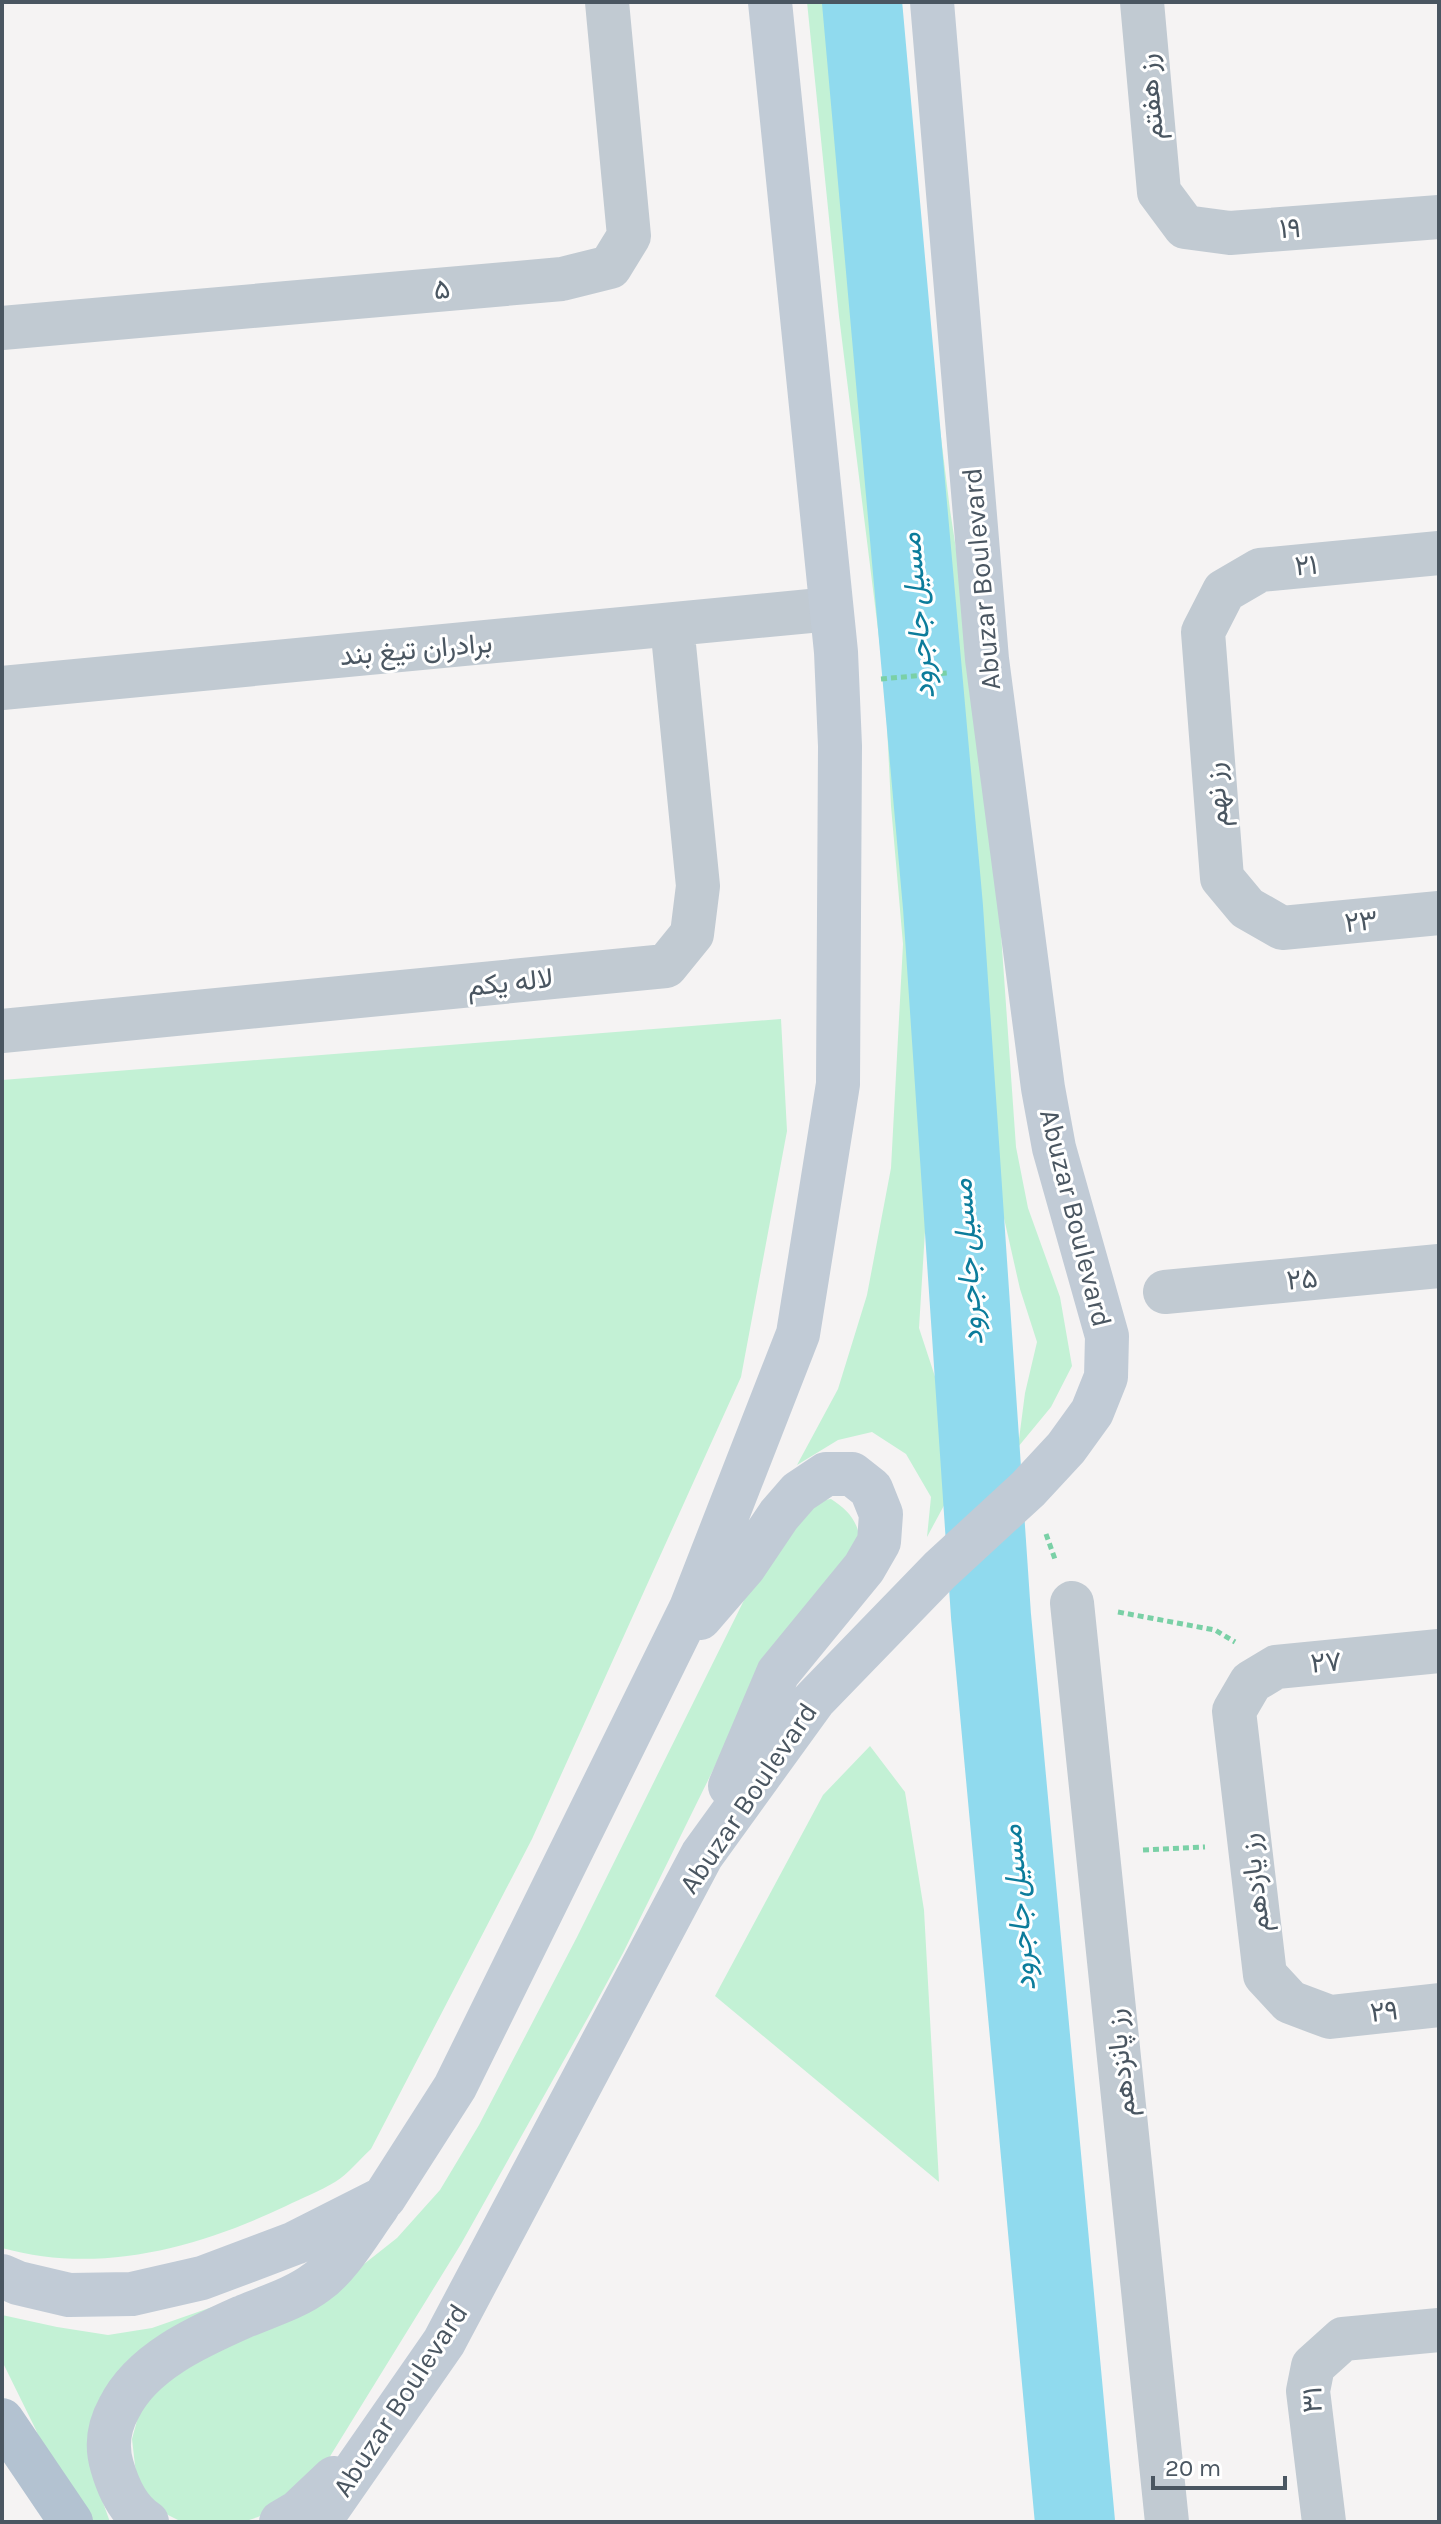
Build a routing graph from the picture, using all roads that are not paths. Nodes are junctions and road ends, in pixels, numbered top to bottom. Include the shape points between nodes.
1 (607, 2) edge
2 (770, 2) edge
3 (932, 2) edge
4 (1142, 2) edge
5 (1159, 192) joint
6 (1439, 217) edge
7 (2, 328) edge
8 (1439, 553) edge
9 (831, 609) junction
10 (672, 625) junction
11 (1203, 632) joint
12 (2, 688) edge
13 (1439, 913) edge
14 (1282, 928) joint
15 (2, 1031) edge
16 (1439, 1266) edge
17 (1165, 1292) dead end
18 (1072, 1603) road end
19 (1439, 1651) edge
20 (667, 1658) junction
21 (1234, 1711) joint
22 (702, 1855) junction
23 (1439, 2005) edge
24 (1330, 2017) joint
25 (384, 2198) junction
26 (2, 2276) edge
27 (1439, 2330) edge
28 (444, 2342) junction
29 (2, 2420) edge
30 (71, 2522) edge
31 (147, 2522) edge
32 (281, 2522) edge
33 (319, 2522) edge
34 (1167, 2522) edge
35 (1324, 2522) edge

1 - 7 street, ۵ via 629,236 610,267 562,279
2 - 9 main road
3 - 22 main road, Abuzar Boulevard via 987,659 1041,1073 1054,1148 1107,1336 1106,1377 1092,1412 1066,1448 814,1700
4 - 5 street, رز هفتم
5 - 6 street, ۱۹ via 1185,227 1230,233
8 - 11 street, ۲۱ via 1260,570 1224,591
9 - 10 street, برادران تیغ بند
9 - 20 main road via 840,746 838,1084 798,1334
10 - 12 street, برادران تیغ بند
10 - 15 street, لاله یکم via 698,886 692,934 666,966
11 - 14 street, رز نهم via 1222,878 1247,908
13 - 14 street, ۲۳
16 - 17 street, ۲۵
18 - 34 street, رز پانزدهم
19 - 21 street, ۲۷ via 1276,1667 1251,1682
20 - 22 main road via 799,1492 826,1474 852,1474 871,1489 881,1514 879,1542 778,1673
20 - 25 main road via 455,2087
21 - 24 street, رز یازدهم via 1265,1975 1290,2002
22 - 28 main road, Abuzar Boulevard
23 - 24 street, ۲۹
25 - 26 main road via 295,2243 202,2278 132,2294 69,2295
25 - 31 main road via 319,2282 180,2348 127,2392 112,2422 108,2453 118,2485 137,2516
27 - 35 street, ۳۱ via 1343,2339 1313,2366 1308,2391
28 - 32 main road via 328,2485
28 - 33 main road, Abuzar Boulevard
29 - 30 main road

